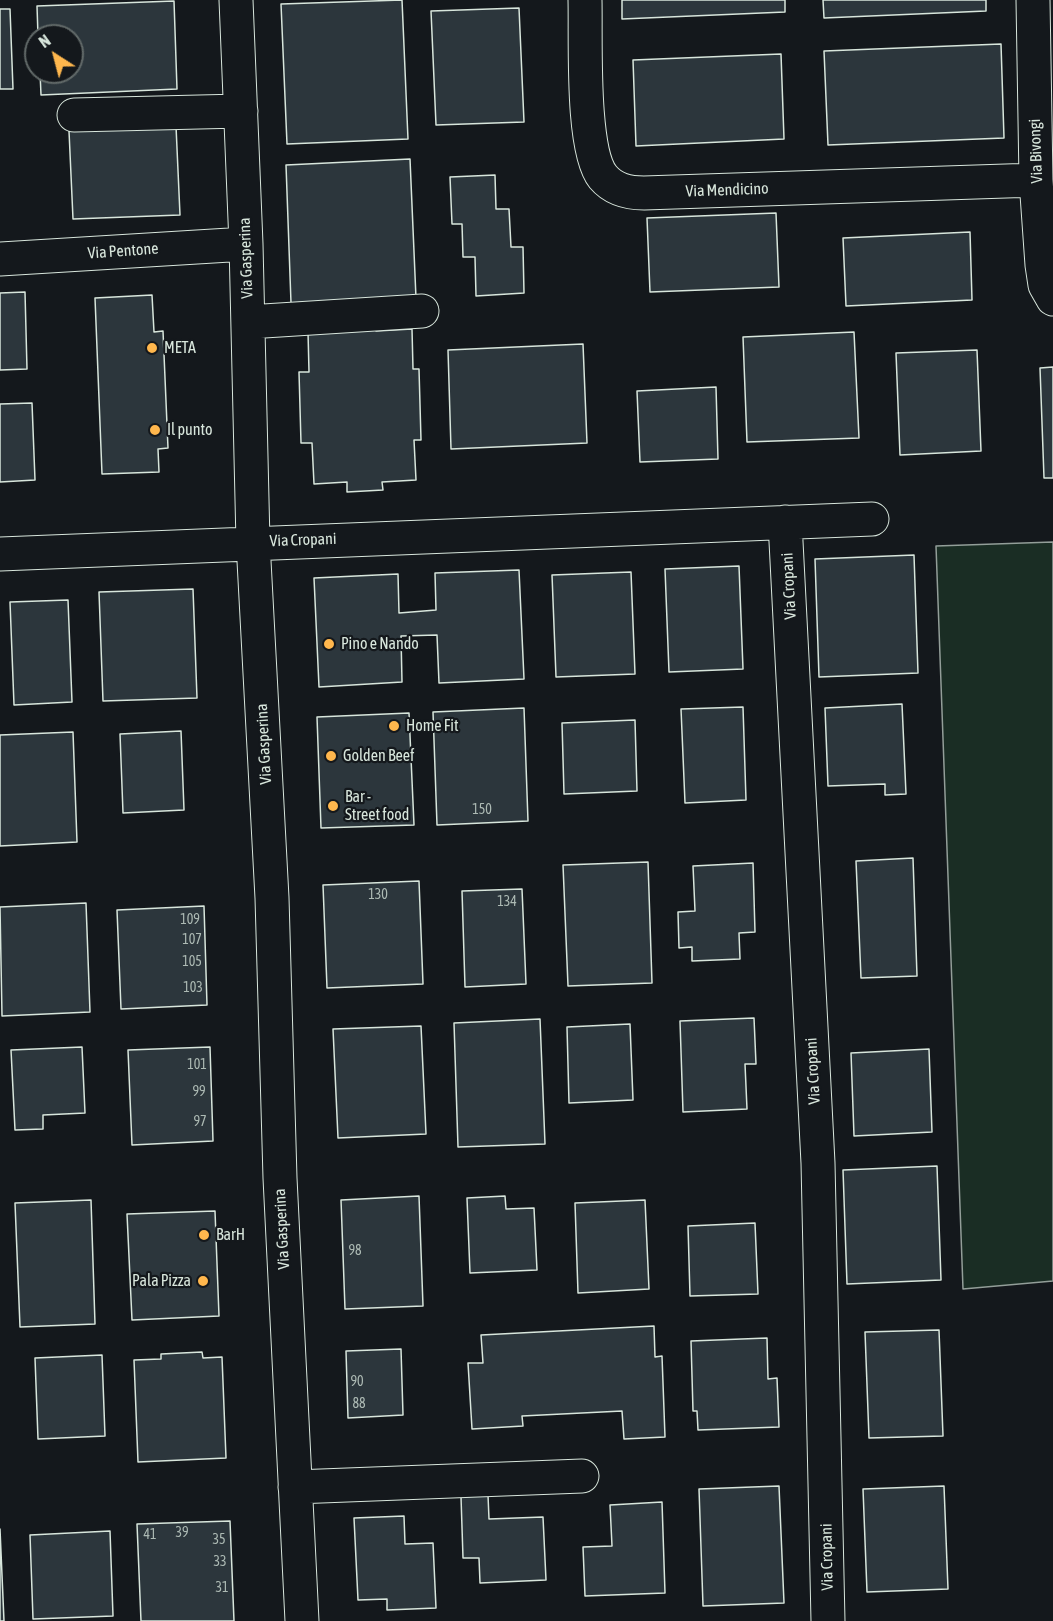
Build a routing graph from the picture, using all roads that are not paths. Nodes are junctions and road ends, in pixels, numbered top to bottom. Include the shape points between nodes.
1 (236, 0) edge
2 (585, 0) edge
3 (1033, 0) edge
4 (241, 111) junction
5 (74, 115) dead end
6 (1036, 180) junction
7 (246, 244) junction
8 (0, 259) edge
9 (1053, 299) edge
10 (422, 311) dead end
11 (248, 322) junction
12 (872, 519) dead end
13 (785, 522) junction
14 (253, 542) junction
15 (0, 554) edge
16 (582, 1476) dead end
17 (295, 1487) junction
18 (302, 1621) edge
19 (828, 1621) edge

1 - 4 street, Via Gasperina
2 - 6 street, Via Mendicino via 591,147 603,177 623,191
3 - 6 street, Via Bivongi
4 - 5 street
4 - 7 street, Via Gasperina
6 - 9 street, Via Bivongi via 1042,266 1045,285
7 - 8 street, Via Pentone
7 - 11 street, Via Gasperina
10 - 11 street
11 - 14 street, Via Gasperina
12 - 13 street, Via Cropani
13 - 14 street, Via Cropani
13 - 19 street, Via Cropani via 818,1154
14 - 15 street, Via Cropani
14 - 17 street, Via Gasperina via 272,898 280,1190
16 - 17 street
17 - 18 street, Via Gasperina

